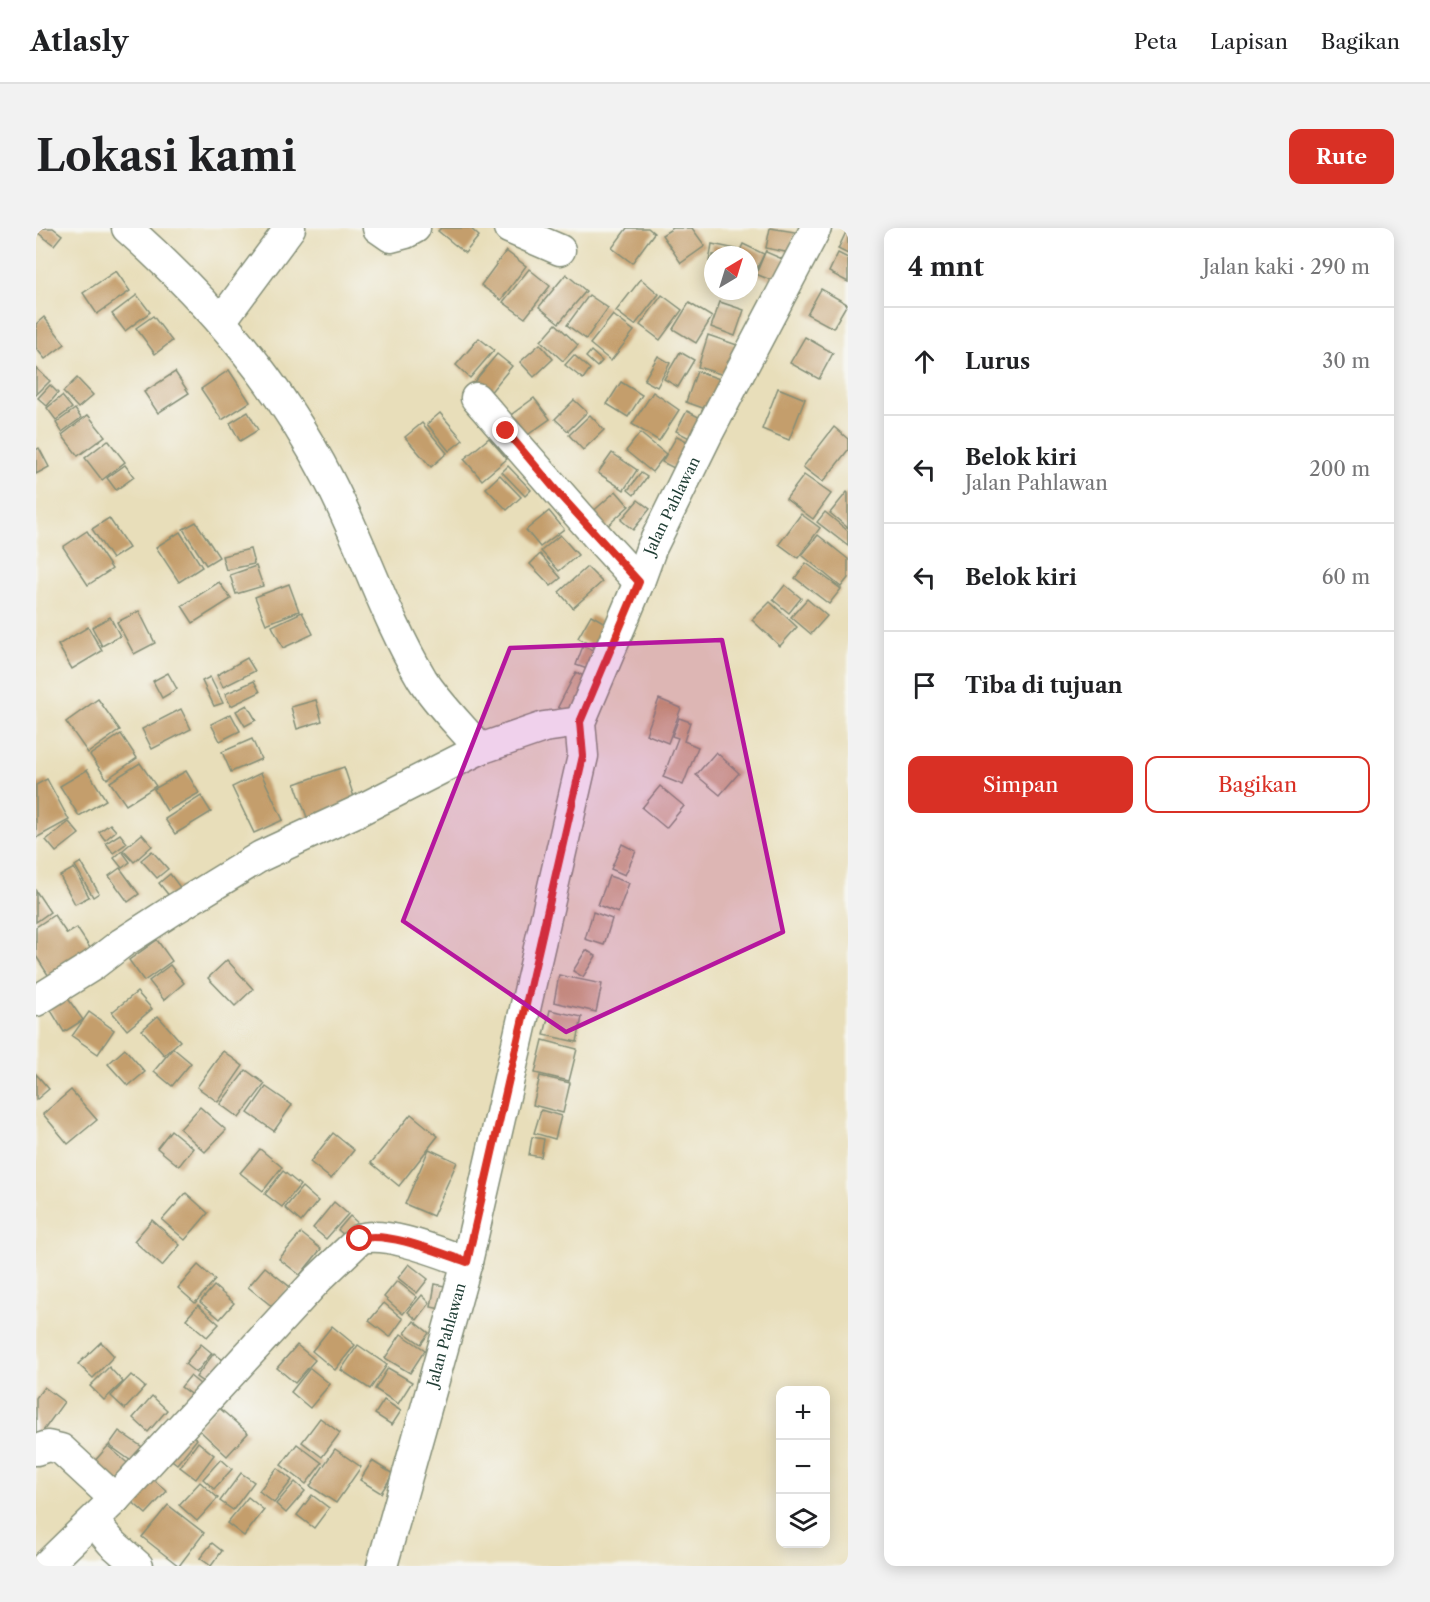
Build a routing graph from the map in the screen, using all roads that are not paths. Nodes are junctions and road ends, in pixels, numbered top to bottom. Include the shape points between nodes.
1 (127, 228) edge
2 (290, 228) edge
3 (378, 228) edge
4 (415, 228) edge
5 (509, 228) edge
6 (816, 228) edge
7 (560, 250) dead end
8 (221, 321) junction
9 (476, 398) dead end
10 (639, 582) junction
11 (580, 722) junction
12 (480, 749) junction
13 (36, 1001) edge
14 (467, 1262) junction
15 (36, 1450) edge
16 (115, 1499) junction
17 (93, 1521) junction
18 (46, 1566) edge
19 (138, 1566) edge
20 (382, 1566) edge

1 - 8 street
2 - 8 street
3 - 4 street via 391,237
5 - 7 street
6 - 10 street, Jalan Pahlawan via 669,510
8 - 12 street via 286,407 330,481 389,615 423,681
9 - 10 street
10 - 11 street, Jalan Pahlawan
11 - 12 street via 544,727
11 - 14 street, Jalan Pahlawan via 583,756
12 - 13 street via 261,856
14 - 16 street via 376,1236 360,1239 318,1279
14 - 20 street, Jalan Pahlawan
15 - 16 street via 48,1446 62,1449
16 - 17 street
17 - 18 street
17 - 19 street

